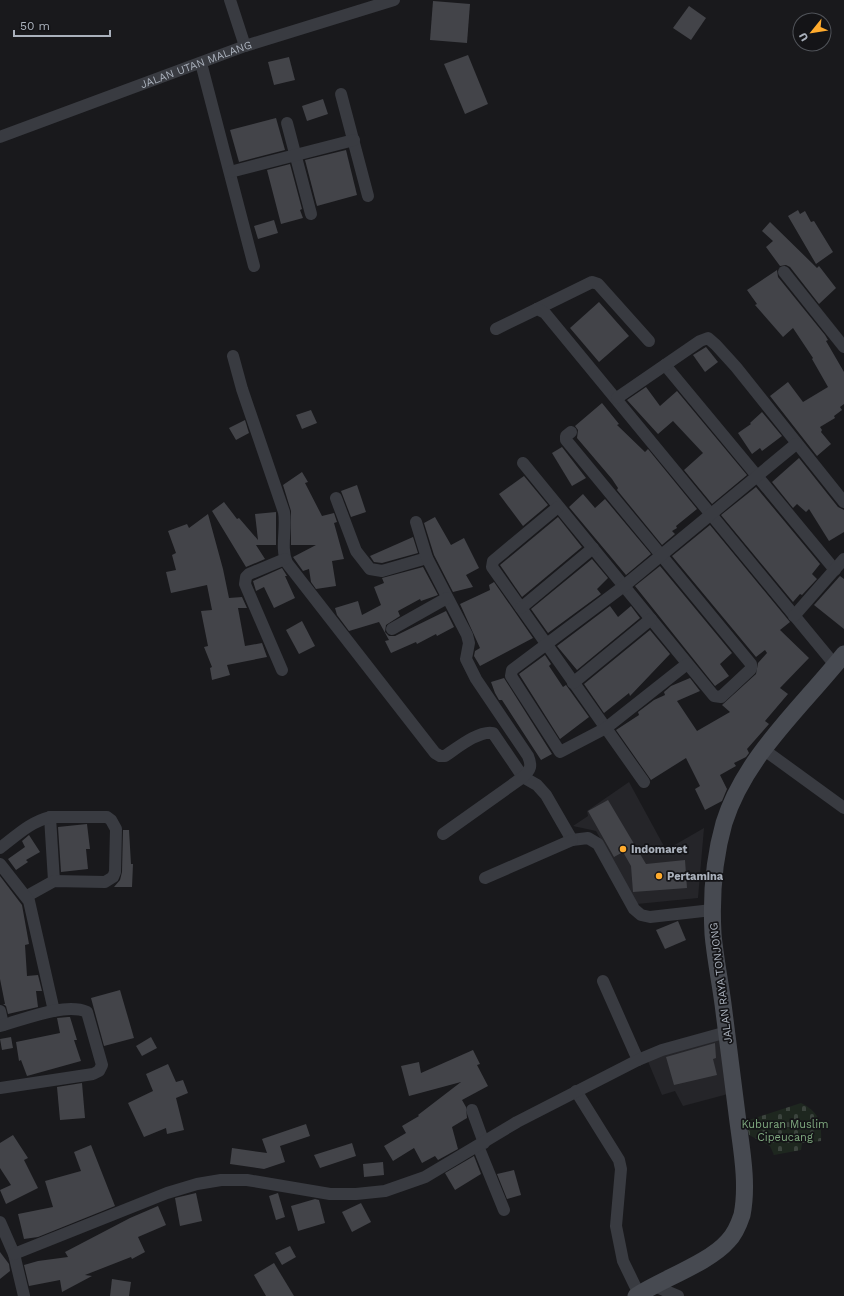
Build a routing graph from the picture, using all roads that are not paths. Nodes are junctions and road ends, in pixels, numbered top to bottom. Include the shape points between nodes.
1 (230, 0) edge
2 (390, 0) edge
3 (245, 46) junction
4 (200, 63) junction
5 (341, 94) dead end
6 (287, 123) dead end
7 (0, 136) edge
8 (354, 140) junction
9 (297, 155) junction
10 (230, 172) junction
11 (368, 196) dead end
12 (311, 214) dead end
13 (254, 266) dead end
14 (784, 272) dead end
15 (537, 309) junction
16 (496, 329) dead end
17 (649, 341) dead end
18 (844, 347) edge
19 (233, 356) dead end
20 (666, 365) junction
21 (617, 398) junction
22 (571, 432) dead end
23 (796, 444) junction
24 (523, 463) dead end
25 (758, 476) junction
26 (336, 498) dead end
27 (844, 502) edge
28 (558, 506) junction
29 (710, 514) junction
30 (416, 522) dead end
31 (593, 548) junction
32 (661, 555) junction
33 (427, 558) junction
34 (285, 559) junction
35 (844, 559) edge
36 (835, 570) junction
37 (624, 586) junction
38 (447, 598) junction
39 (521, 608) junction
40 (794, 616) junction
41 (651, 619) junction
42 (392, 629) dead end
43 (545, 644) junction
44 (839, 660) edge
45 (687, 664) junction
46 (282, 670) dead end
47 (573, 683) junction
48 (606, 728) junction
49 (764, 749) junction
50 (524, 777) junction
51 (644, 782) dead end
52 (844, 808) edge
53 (50, 817) junction
54 (444, 834) dead end
55 (572, 840) junction
56 (0, 848) edge
57 (0, 864) edge
58 (485, 878) dead end
59 (54, 882) junction
60 (27, 896) junction
61 (712, 910) junction
62 (603, 981) dead end
63 (0, 1011) edge
64 (54, 1011) junction
65 (2, 1025) edge
66 (727, 1032) junction
67 (638, 1060) junction
68 (0, 1088) edge
69 (576, 1091) junction
70 (472, 1110) dead end
71 (481, 1145) junction
72 (504, 1210) dead end
73 (0, 1224) edge
74 (14, 1254) junction
75 (642, 1292) edge
76 (24, 1296) edge
77 (678, 1296) edge

1 - 3 street
2 - 3 street, JALAN UTAN MALANG
3 - 4 street, JALAN UTAN MALANG
4 - 7 street, JALAN UTAN MALANG
4 - 10 street
5 - 8 street
6 - 9 street
8 - 9 street
8 - 11 street
9 - 10 street
9 - 12 street
10 - 13 street
14 - 18 street
15 - 16 street
15 - 17 street via 592,282 598,284
15 - 21 street via 545,313
19 - 34 street via 284,512
20 - 21 street
20 - 23 street via 708,338 736,367
20 - 25 street
21 - 29 street
22 - 32 street via 566,436 566,440
23 - 25 street
23 - 27 street
24 - 28 street
25 - 29 street
25 - 36 street
26 - 33 street via 356,550 370,569 382,571
28 - 31 street
28 - 39 street via 491,564
29 - 32 street
29 - 40 street
30 - 33 street
31 - 37 street
31 - 39 street
32 - 37 street
32 - 45 street via 752,667 718,698
33 - 38 street
34 - 46 street via 249,574 245,584
34 - 50 street via 436,753 445,756 486,732 492,733
35 - 36 street
36 - 40 street
37 - 41 street
37 - 43 street
38 - 42 street
38 - 50 street via 467,635 469,643 466,659 476,679 528,756 530,770
39 - 43 street
40 - 44 street
41 - 45 street
41 - 47 street
43 - 47 street
43 - 48 street via 510,673 558,750 564,751
44 - 49 main road, JALAN RAYA TONJONG
45 - 48 street
47 - 48 street
48 - 51 street
49 - 52 street
49 - 61 main road, JALAN RAYA TONJONG via 742,783 724,823 717,856
50 - 54 street
50 - 55 street via 537,785 546,795
53 - 56 street via 28,826
53 - 59 street
53 - 59 street via 107,817 116,829 115,872 110,880
55 - 58 street
55 - 61 street via 588,838 598,844 634,909 641,915 650,917
57 - 60 street
59 - 60 street
60 - 64 street
61 - 66 main road, JALAN RAYA TONJONG via 713,936
62 - 67 street
63 - 65 street
64 - 65 street
64 - 68 street via 80,1009 87,1012 102,1065 99,1071
66 - 67 street via 662,1050
66 - 75 main road, JALAN RAYA TONJONG via 744,1172 742,1214 729,1241 720,1249
67 - 69 street
69 - 71 street
69 - 75 street via 619,1160 616,1226 623,1261
70 - 71 street
71 - 72 street
71 - 74 street via 425,1177 384,1191 330,1194 247,1180 221,1180 197,1184 167,1193
73 - 74 street
74 - 76 street
75 - 77 street

